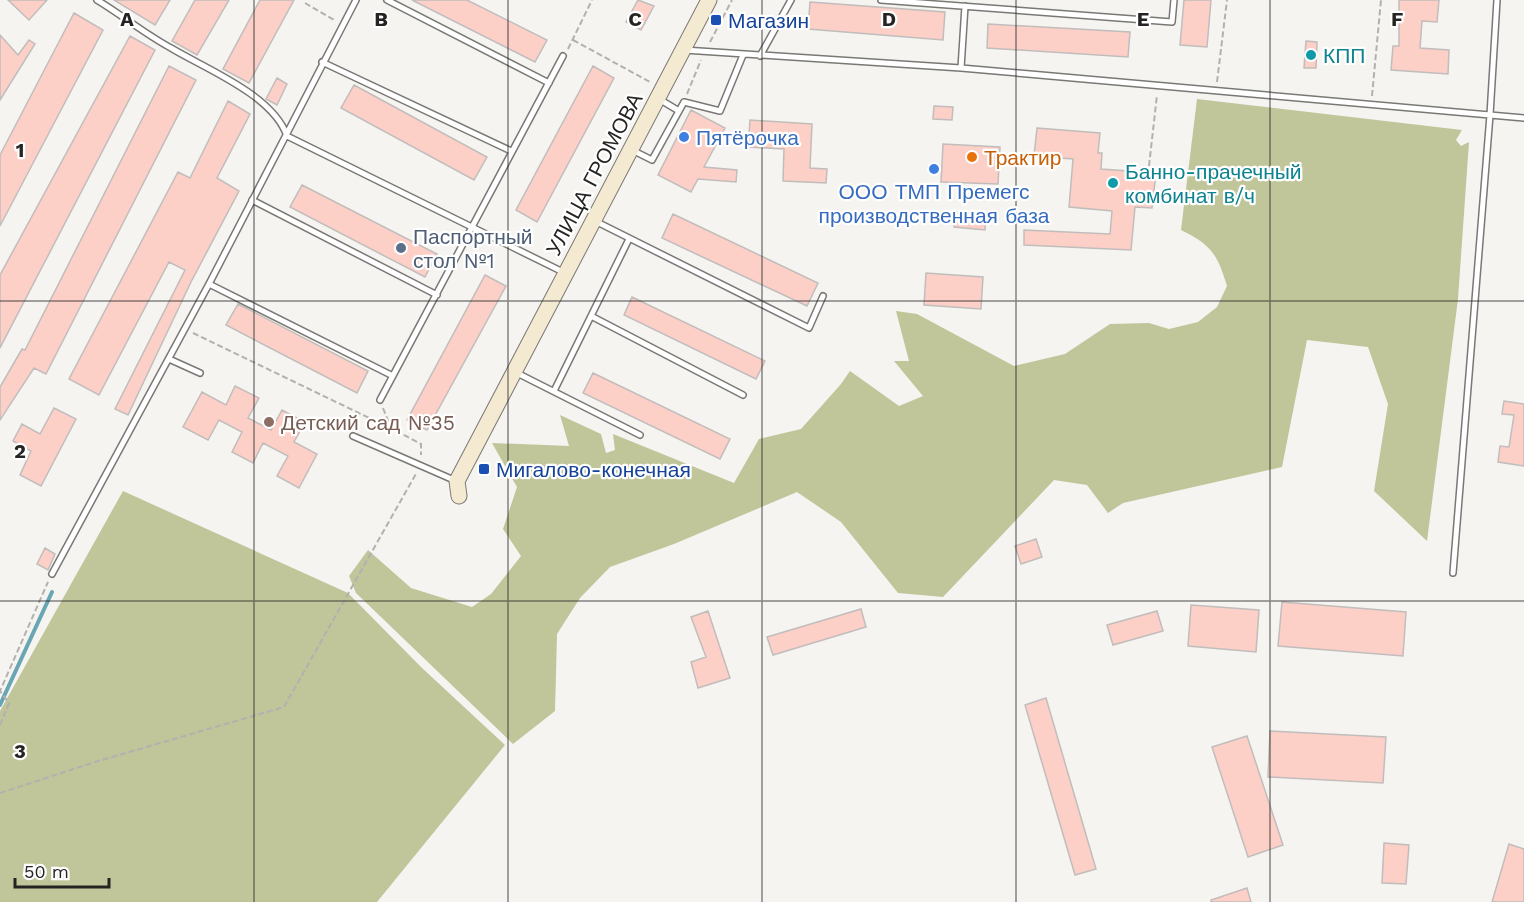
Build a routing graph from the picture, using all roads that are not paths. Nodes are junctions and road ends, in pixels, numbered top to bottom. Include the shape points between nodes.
1 (97, 0) edge
2 (356, 0) edge
3 (387, 0) edge
4 (709, 0) edge
5 (791, 0) edge
6 (881, 0) edge
7 (1174, 0) edge
8 (1497, 0) edge
9 (965, 6) junction
10 (682, 50) junction
11 (743, 55) junction
12 (563, 56) road end
13 (760, 56) junction
14 (322, 62) junction
15 (961, 68) junction
16 (549, 83) junction
17 (660, 94) junction
18 (679, 111) junction
19 (1490, 115) junction
20 (1524, 118) edge
21 (287, 136) junction
22 (631, 149) junction
23 (511, 151) junction
24 (252, 200) junction
25 (593, 220) junction
26 (473, 228) junction
27 (629, 239) junction
28 (566, 273) junction
29 (210, 284) junction
30 (437, 295) junction
31 (823, 296) dead end
32 (591, 316) junction
33 (169, 359) junction
34 (514, 372) junction
35 (200, 373) dead end
36 (393, 376) junction
37 (554, 391) junction
38 (743, 394) dead end
39 (380, 400) road end
40 (640, 435) dead end
41 (352, 436) dead end
42 (458, 489) joint
43 (1453, 573) dead end
44 (52, 574) road end

1 - 21 lane via 252,96 282,121
2 - 14 lane
3 - 16 lane
4 - 10 street, УЛИЦА ГРОМОВА
5 - 13 lane
6 - 9 lane
7 - 9 lane via 1172,22
8 - 19 lane
9 - 15 lane
10 - 11 lane
10 - 17 street, УЛИЦА ГРОМОВА
11 - 13 lane
11 - 18 lane via 720,111 684,102
12 - 16 lane
13 - 15 lane
14 - 21 lane
14 - 23 lane
15 - 19 lane
16 - 23 lane
17 - 18 lane
17 - 22 street, УЛИЦА ГРОМОВА
18 - 22 lane via 652,160
19 - 20 lane
19 - 43 lane
21 - 24 lane
21 - 26 lane
22 - 25 street, УЛИЦА ГРОМОВА
23 - 26 lane
24 - 29 lane
24 - 30 lane
25 - 27 lane
25 - 28 street, УЛИЦА ГРОМОВА
26 - 28 lane
26 - 30 lane
27 - 31 lane via 809,328
27 - 32 lane
28 - 34 street, УЛИЦА ГРОМОВА
29 - 33 lane
29 - 36 lane
30 - 36 lane
32 - 37 lane
32 - 38 lane
33 - 35 lane
33 - 44 lane
34 - 37 lane
34 - 42 street, УЛИЦА ГРОМОВА
36 - 39 lane
37 - 40 lane
41 - 42 lane via 420,465

